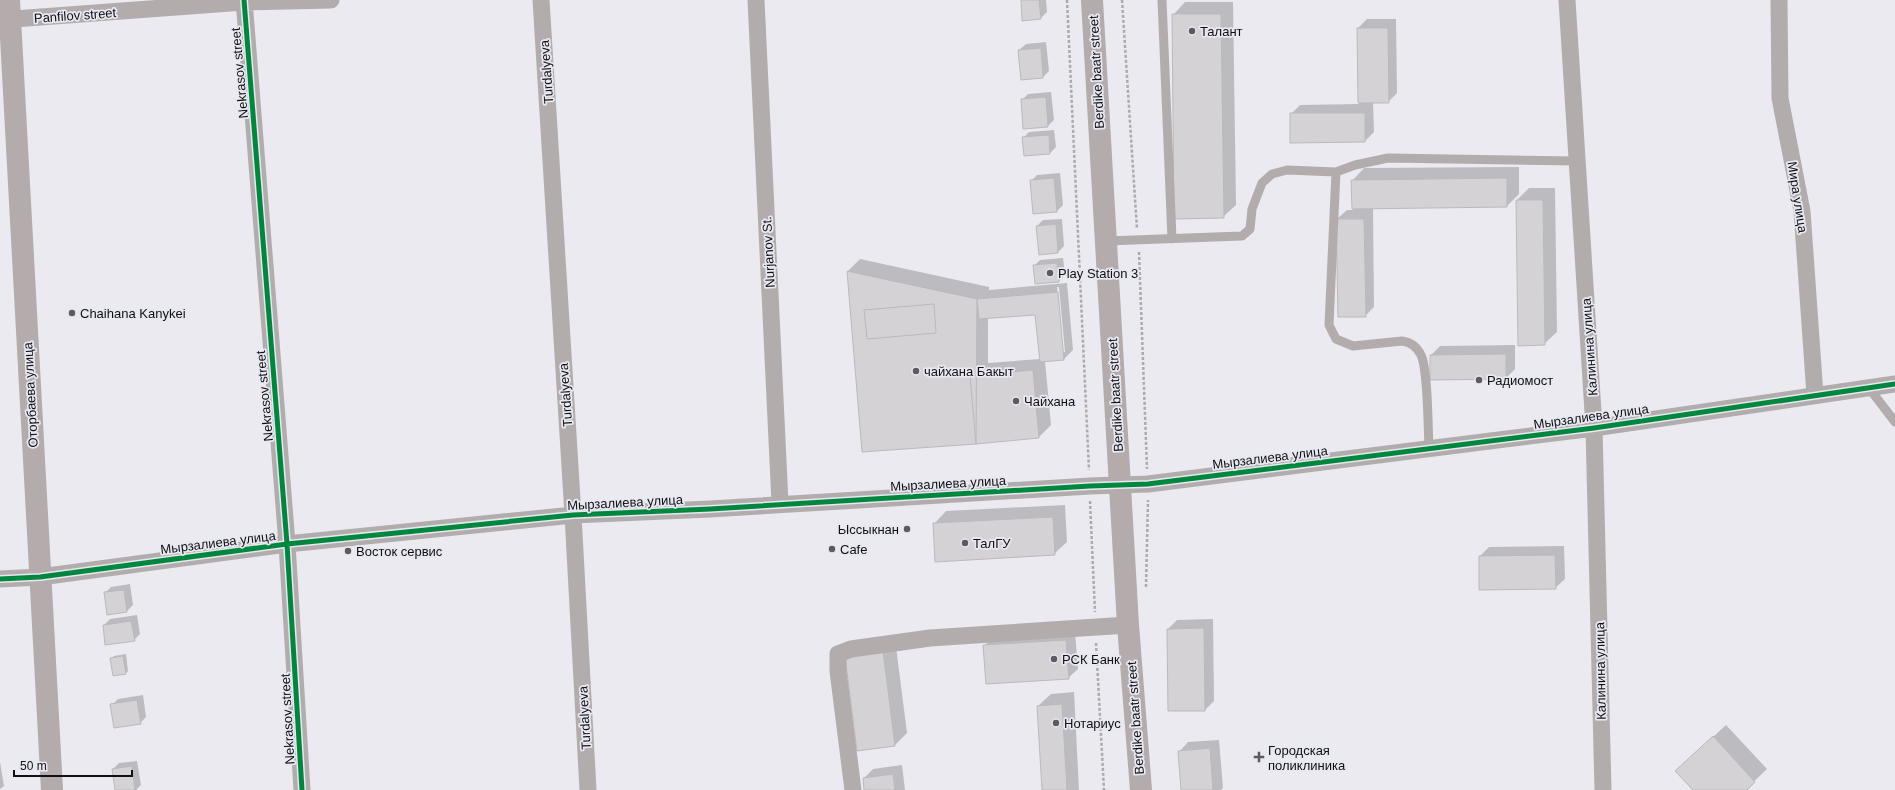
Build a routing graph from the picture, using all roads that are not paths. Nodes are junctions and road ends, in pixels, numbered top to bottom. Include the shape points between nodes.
1 (331, 0) edge
2 (541, 0) edge
3 (756, 0) edge
4 (1092, 0) edge
5 (1162, 0) edge
6 (1567, 0) edge
7 (1779, 0) edge
8 (244, 1) edge
9 (6, 13) edge
10 (1577, 161) junction
11 (1336, 172) junction
12 (1172, 239) junction
13 (1106, 241) junction
14 (1895, 384) edge
15 (1869, 388) junction
16 (1815, 395) junction
17 (1895, 422) edge
18 (1594, 428) junction
19 (1429, 448) junction
20 (1121, 486) junction
21 (780, 504) junction
22 (573, 515) junction
23 (287, 544) junction
24 (40, 577) junction
25 (0, 579) edge
26 (1128, 625) junction
27 (52, 790) edge
28 (302, 790) edge
29 (588, 790) edge
30 (853, 790) edge
31 (1141, 790) edge
32 (1602, 790) edge

1 - 8 street, Panfilov street
2 - 22 street, Turdalyeva
3 - 21 street, Nurjanov St.
4 - 13 street, Berdike baatr street
5 - 12 lane
6 - 10 street, Калинина улица
7 - 16 street, Мира улица via 1780,98 1802,211
8 - 9 street, Panfilov street
8 - 23 street, Nekrasov street
9 - 24 street, Оторбаева улица
10 - 11 lane via 1388,158
10 - 18 street, Калинина улица
11 - 12 lane via 1287,170 1272,174 1262,183 1252,209 1250,229 1242,236
11 - 19 lane via 1329,325 1336,339 1353,346 1408,341 1415,347 1421,356 1425,374
12 - 13 lane
13 - 20 street, Berdike baatr street
14 - 15 street, Мырзалиева улица
15 - 16 street, Мырзалиева улица
15 - 17 lane
16 - 18 street, Мырзалиева улица
18 - 19 street, Мырзалиева улица
18 - 32 street, Калинина улица
19 - 20 street, Мырзалиева улица
20 - 21 street, Мырзалиева улица
20 - 26 street, Berdike baatr street
21 - 22 street, Мырзалиева улица
22 - 23 street, Мырзалиева улица
22 - 29 street, Turdalyeva
23 - 24 street, Мырзалиева улица
23 - 28 street, Nekrasov street
24 - 25 street, Мырзалиева улица
24 - 27 street, Оторбаева улица
26 - 30 street via 930,638 851,649 838,654
26 - 31 street, Berdike baatr street

